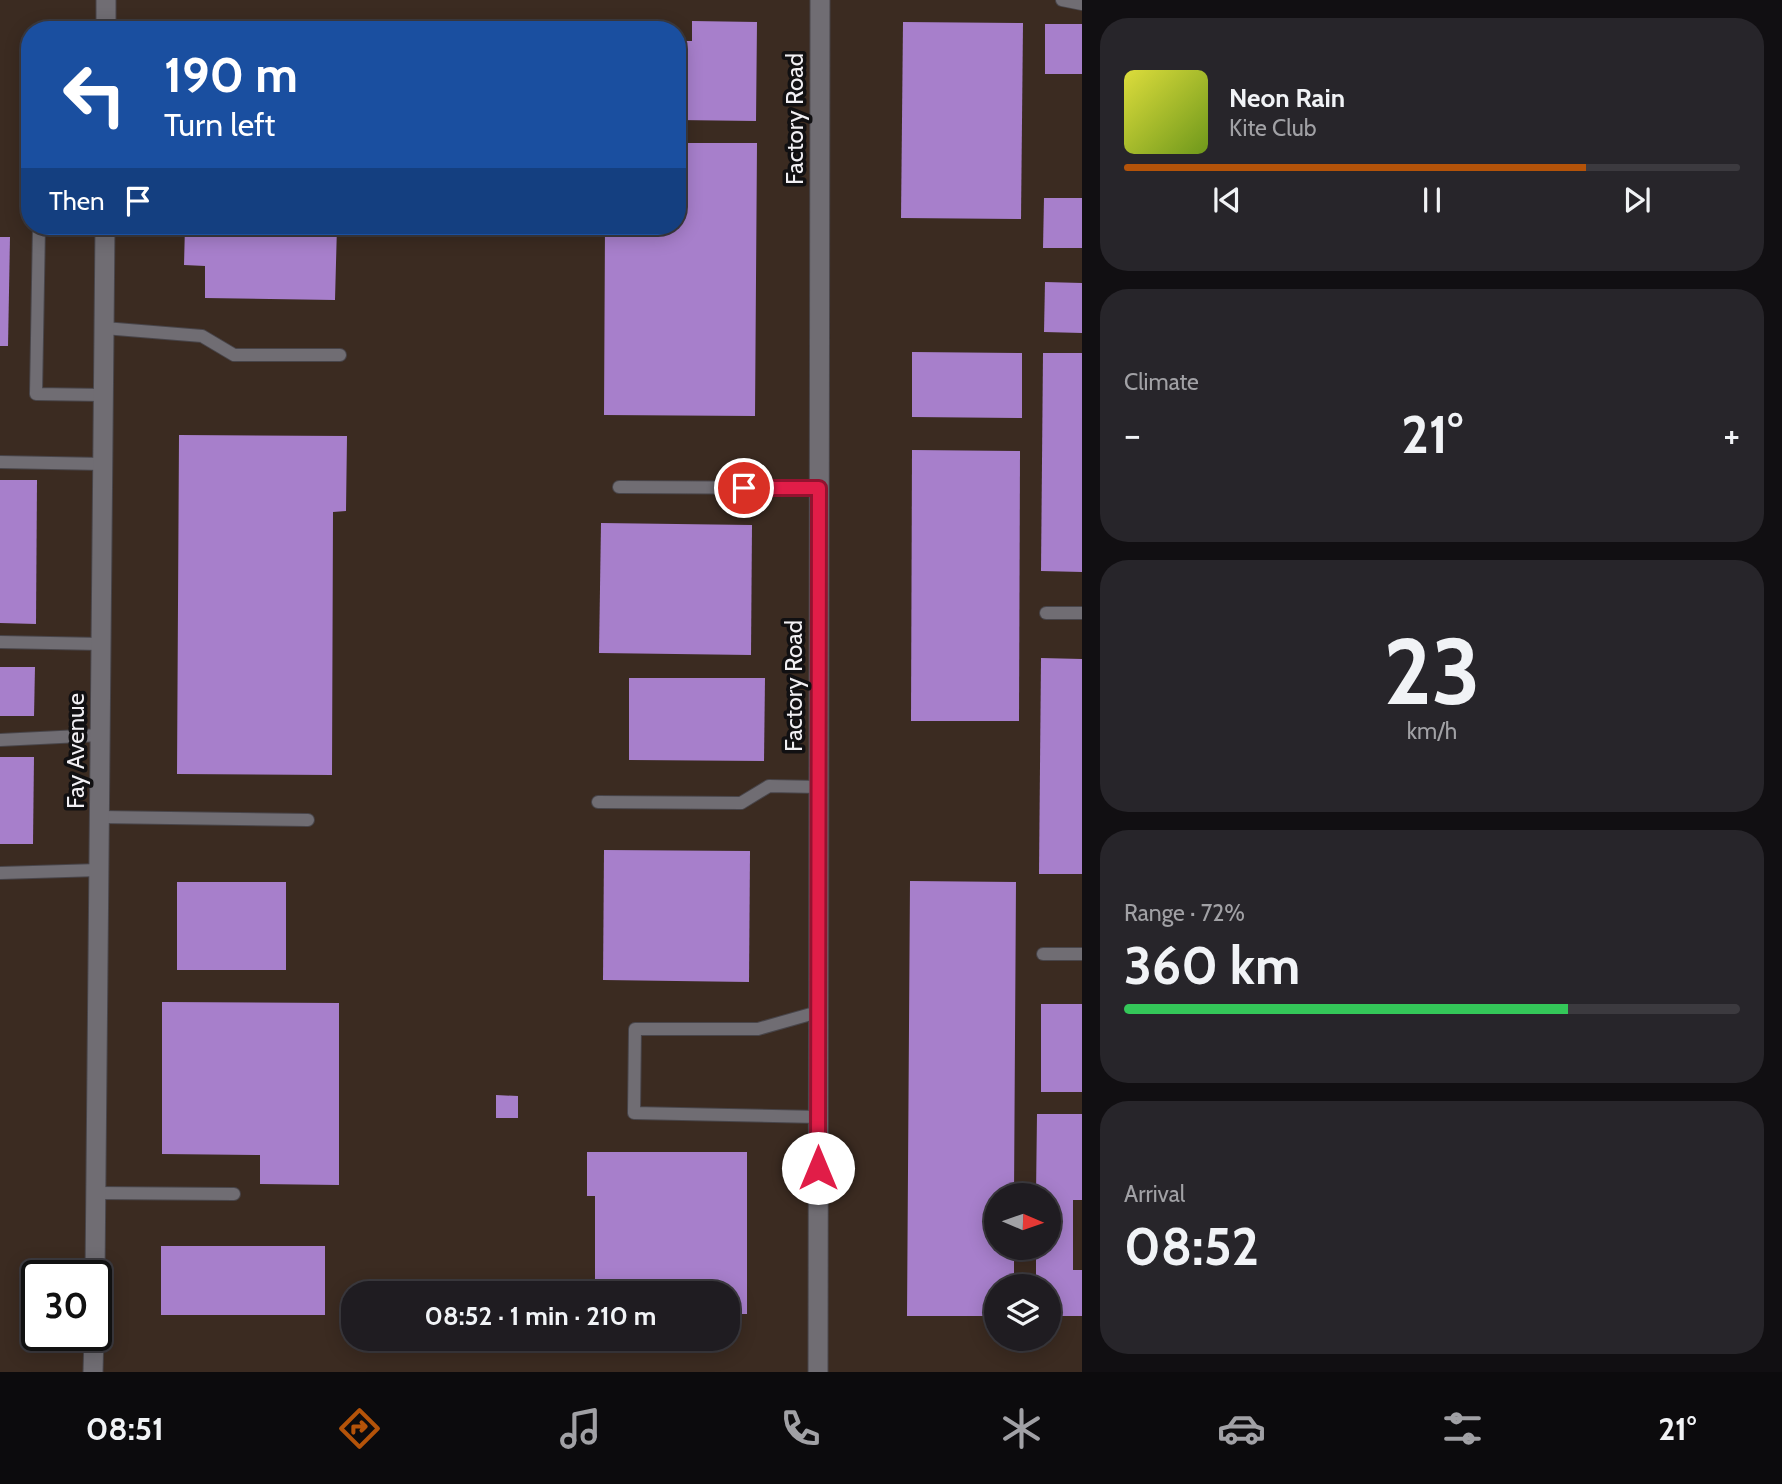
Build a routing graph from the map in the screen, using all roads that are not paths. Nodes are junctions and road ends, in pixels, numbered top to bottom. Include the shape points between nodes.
1 (106, 0) edge
2 (820, 0) edge
3 (1062, 0) edge
4 (1082, 4) edge
5 (106, 21) edge
6 (39, 235) edge
7 (105, 235) edge
8 (104, 328) junction
9 (340, 355) dead end
10 (104, 395) junction
11 (0, 462) edge
12 (103, 464) junction
13 (619, 488) dead end
14 (819, 488) junction
15 (1046, 612) dead end
16 (1082, 613) edge
17 (0, 642) edge
18 (101, 644) junction
19 (100, 735) junction
20 (0, 740) edge
21 (819, 787) junction
22 (598, 802) dead end
23 (100, 817) junction
24 (308, 820) dead end
25 (99, 870) junction
26 (0, 873) edge
27 (1043, 954) dead end
28 (1082, 954) edge
29 (818, 1012) junction
30 (818, 1117) junction
31 (96, 1193) junction
32 (234, 1194) dead end
33 (95, 1260) edge
34 (94, 1351) edge
35 (93, 1372) edge
36 (818, 1372) edge

1 - 5 street
2 - 14 street, Factory Road
3 - 4 lane
6 - 10 lane via 36,394
7 - 8 street, Fay Avenue
8 - 9 lane via 202,336 234,355
8 - 10 street, Fay Avenue
10 - 12 street, Fay Avenue
11 - 12 lane
12 - 18 street, Fay Avenue
13 - 14 lane
14 - 21 street, Factory Road
15 - 16 lane
17 - 18 lane
18 - 19 street, Fay Avenue
19 - 20 lane
19 - 23 street, Fay Avenue
21 - 22 lane via 769,786 741,803
21 - 29 street, Factory Road
23 - 24 lane
23 - 25 street, Fay Avenue
25 - 26 lane
25 - 31 street, Fay Avenue
27 - 28 lane
29 - 30 street, Factory Road
29 - 30 lane via 758,1029 635,1030 634,1101 634,1114
30 - 36 street, Factory Road
31 - 32 lane
31 - 33 street, Fay Avenue
34 - 35 street

